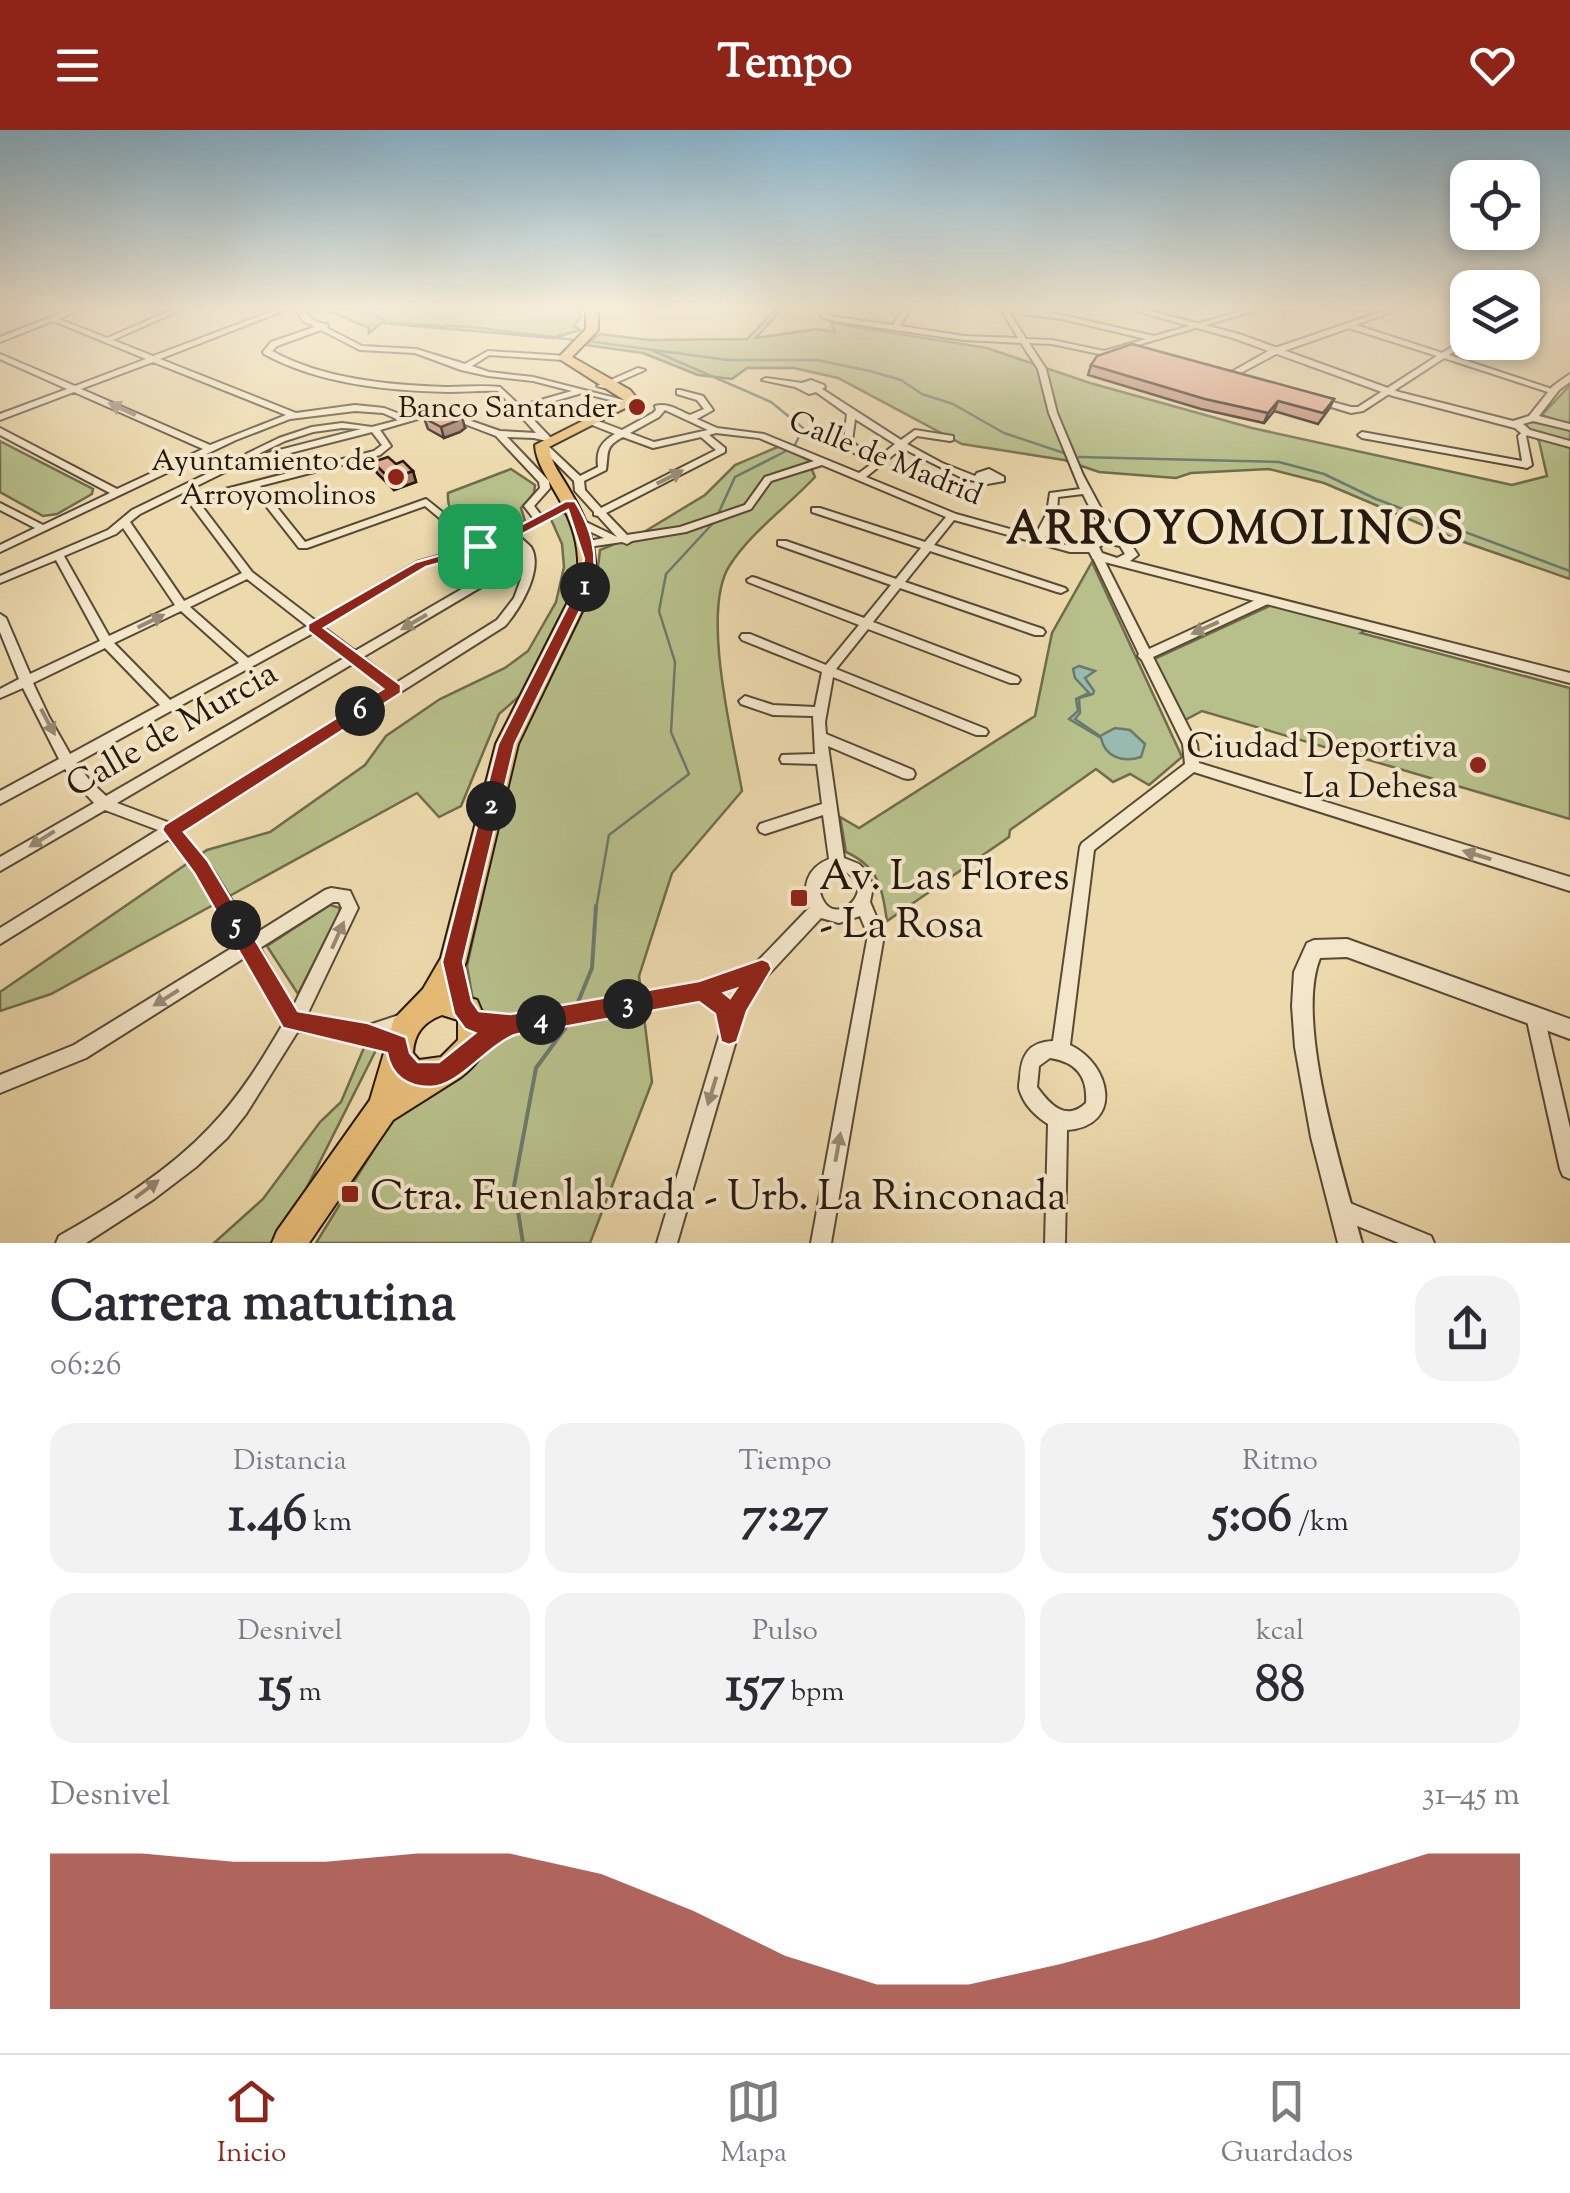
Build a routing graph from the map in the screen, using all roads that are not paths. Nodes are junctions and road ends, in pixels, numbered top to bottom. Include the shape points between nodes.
1 (11, 361) edge
2 (144, 361) edge
3 (159, 361) edge
4 (288, 361) edge
5 (445, 361) edge
6 (475, 361) edge
7 (579, 361) edge
8 (1036, 361) edge
9 (1253, 361) edge
10 (1307, 361) edge
11 (1433, 361) edge
12 (1453, 361) edge
13 (464, 368) junction
14 (641, 370) dead end
15 (1570, 377) edge
16 (1241, 378) edge
17 (766, 380) dead end
18 (608, 384) junction
19 (74, 388) junction
20 (1385, 389) junction
21 (582, 391) junction
22 (1554, 391) junction
23 (680, 392) dead end
24 (1308, 396) edge
25 (633, 400) junction
26 (521, 408) junction
27 (292, 414) junction
28 (851, 414) junction
29 (407, 416) junction
30 (0, 417) edge
31 (692, 418) junction
32 (1533, 418) junction
33 (590, 422) junction
34 (1521, 425) junction
35 (1570, 428) edge
36 (372, 429) junction
37 (715, 430) junction
38 (0, 431) edge
39 (499, 434) junction
40 (621, 434) junction
41 (705, 436) junction
42 (1362, 436) dead end
43 (950, 438) dead end
44 (545, 443) junction
45 (898, 444) junction
46 (1570, 444) edge
47 (209, 448) junction
48 (880, 461) junction
49 (822, 462) junction
50 (232, 465) junction
51 (983, 476) dead end
52 (860, 477) junction
53 (255, 485) junction
54 (182, 488) junction
55 (573, 491) junction
56 (1088, 491) junction
57 (117, 492) junction
58 (192, 500) junction
59 (0, 506) edge
60 (816, 510) dead end
61 (598, 512) junction
62 (952, 516) junction
63 (538, 518) junction
64 (126, 523) junction
65 (42, 528) junction
66 (512, 535) junction
67 (624, 541) junction
68 (1038, 541) junction
69 (586, 542) junction
70 (782, 543) dead end
71 (1099, 544) junction
72 (480, 546) junction
73 (927, 547) junction
74 (0, 548) edge
75 (528, 555) junction
76 (59, 556) junction
77 (1121, 559) junction
78 (248, 574) junction
79 (1103, 574) junction
80 (0, 580) edge
81 (752, 580) dead end
82 (897, 583) junction
83 (1061, 590) dead end
84 (1266, 600) junction
85 (182, 606) junction
86 (0, 618) edge
87 (864, 624) junction
88 (314, 628) junction
89 (1039, 632) dead end
90 (746, 637) dead end
91 (106, 642) junction
92 (354, 656) junction
93 (1144, 656) junction
94 (246, 663) junction
95 (828, 671) junction
96 (1570, 678) edge
97 (1014, 680) dead end
98 (26, 681) junction
99 (395, 689) junction
100 (0, 694) edge
101 (745, 702) dead end
102 (169, 706) junction
103 (819, 712) junction
104 (981, 732) dead end
105 (820, 737) junction
106 (787, 758) dead end
107 (823, 758) junction
108 (69, 762) junction
109 (1192, 766) junction
110 (908, 774) dead end
111 (0, 798) edge
112 (102, 802) junction
113 (830, 807) junction
114 (764, 828) dead end
115 (171, 830) junction
116 (0, 865) edge
117 (837, 865) junction
118 (1570, 884) edge
119 (863, 904) junction
120 (820, 908) junction
121 (0, 937) edge
122 (249, 946) junction
123 (452, 962) junction
124 (762, 969) junction
125 (699, 992) junction
126 (1534, 1016) junction
127 (292, 1020) junction
128 (511, 1025) junction
129 (1570, 1029) edge
130 (407, 1033) junction
131 (368, 1034) junction
132 (729, 1034) junction
133 (463, 1037) junction
134 (1061, 1050) junction
135 (0, 1084) edge
136 (382, 1109) junction
137 (1058, 1120) junction
138 (1570, 1169) edge
139 (1340, 1209) junction
140 (66, 1243) edge
141 (289, 1243) edge
142 (667, 1243) edge
143 (821, 1243) edge
144 (1055, 1243) edge
145 (1350, 1243) edge
146 (1424, 1243) edge

1 - 19 street
2 - 19 street
3 - 27 street
4 - 26 street via 422,388 500,389
5 - 13 street
6 - 13 street
7 - 18 main road
8 - 56 street
9 - 16 street via 1226,374
10 - 20 street
11 - 20 street
12 - 22 street
13 - 21 street
14 - 18 street
15 - 22 street
17 - 28 street via 818,390
18 - 21 street
18 - 25 main road
19 - 30 street
47 -> 19 street
20 - 24 street via 1356,410
20 - 34 street
21 - 25 street
21 - 26 street
22 - 32 street
23 - 31 street via 700,398 709,410
25 - 33 main road
26 - 44 street
27 - 29 street via 355,408
27 - 47 street
28 - 45 street
28 - 48 street via 848,441
29 - 36 street
29 - 39 street via 458,418
31 - 37 street, Calle de Madrid
31 - 40 street, Calle de Madrid via 660,406
32 - 34 street
32 - 35 street
33 - 40 street
33 - 44 main road
34 - 42 street via 1526,466
34 - 46 street
36 - 50 street
36 - 50 street via 313,427
36 - 53 street via 384,450
37 - 41 street
37 - 49 street, Calle de Madrid via 761,436
38 - 57 street
39 - 44 street via 535,435
39 - 63 street via 544,481 529,506
40 - 41 street via 653,444
40 - 55 street via 603,446 600,472
61 -> 41 street via 722,450
43 - 45 street via 916,434
44 - 55 main road via 543,457
45 - 48 street
45 - 51 street
47 - 57 street
48 - 52 street
49 - 52 street, Calle de Madrid
49 - 67 street via 768,478 748,507
50 - 54 street
52 - 62 street, Calle de Madrid
53 - 58 street
53 - 72 street via 303,546 426,502
54 - 58 street
54 - 64 street
55 - 61 street
55 - 63 street
55 - 69 main road
56 - 68 street via 1053,494
56 - 71 street
57 - 65 street
58 - 78 street
59 - 65 street
60 - 73 street
61 - 67 street
62 - 68 street, Calle de Madrid
62 - 73 street
63 - 66 street
64 - 76 street
64 - 85 street
65 - 74 street
66 - 72 street
66 - 75 street
67 - 69 street
67 - 69 street
68 - 71 street, Calle de Madrid
69 - 123 main road via 586,584 507,744
70 - 82 street
71 - 77 street, Calle de Madrid
71 - 77 street, Calle de Madrid via 1118,540 1129,547
71 - 79 street
72 - 88 street via 421,564
73 - 82 street
73 - 83 street
75 -> 92 street, Calle de Murcia
75 - 99 street via 516,609
76 - 80 street
76 - 91 street
77 - 79 street
77 - 84 street, Calle de Madrid
78 - 85 street
78 - 88 street
79 - 93 street
81 - 87 street
82 - 87 street
82 - 89 street
84 -> 93 street
84 - 96 street, Calle de Madrid
91 -> 85 street
85 - 94 street
86 - 98 street
87 - 95 street
87 - 97 street
88 - 92 street
88 - 94 street
90 - 95 street
91 - 98 street
91 - 102 street
92 - 99 street
92 - 112 street, Calle de Murcia
93 - 109 street via 1190,744
94 - 102 street
95 - 103 street
95 - 104 street
98 - 100 street
98 -> 108 street
99 - 115 street
101 - 103 street
102 - 108 street
103 - 105 street
105 - 107 street
105 - 110 street
106 - 107 street
107 - 113 street
108 - 111 street
108 - 112 street
118 -> 109 street
109 - 134 street via 1087,846
112 - 115 street
112 -> 116 street, Calle de Murcia
113 - 114 street
113 - 117 street
115 - 121 street
115 - 122 street
117 - 119 street via 860,874
117 - 120 street via 812,882 810,893
119 - 120 street via 846,915
143 -> 119 street via 876,935
120 - 124 street
122 - 127 street
127 -> 122 street via 350,908 344,896 330,895
122 -> 135 street via 80,1052
123 - 130 main road
123 - 133 main road
124 - 125 street
124 - 132 street
125 - 128 street
125 - 132 street via 725,1008
126 - 129 street
126 - 138 street
126 - 139 street via 1347,948 1314,949 1303,973 1306,1034 1318,1126
127 - 131 street
140 -> 127 street via 219,1133 252,1092
128 - 133 street
128 - 133 street
130 - 131 street
130 - 131 street
130 - 133 main road via 442,1002
130 - 133 main road via 412,1074 435,1076
130 - 136 main road
132 -> 142 street
133 - 136 main road
134 - 137 street via 1038,1053 1026,1076 1034,1101
134 - 137 street via 1088,1066 1098,1095 1089,1114
136 - 141 main road
137 - 144 street
139 - 145 street
139 - 146 street

